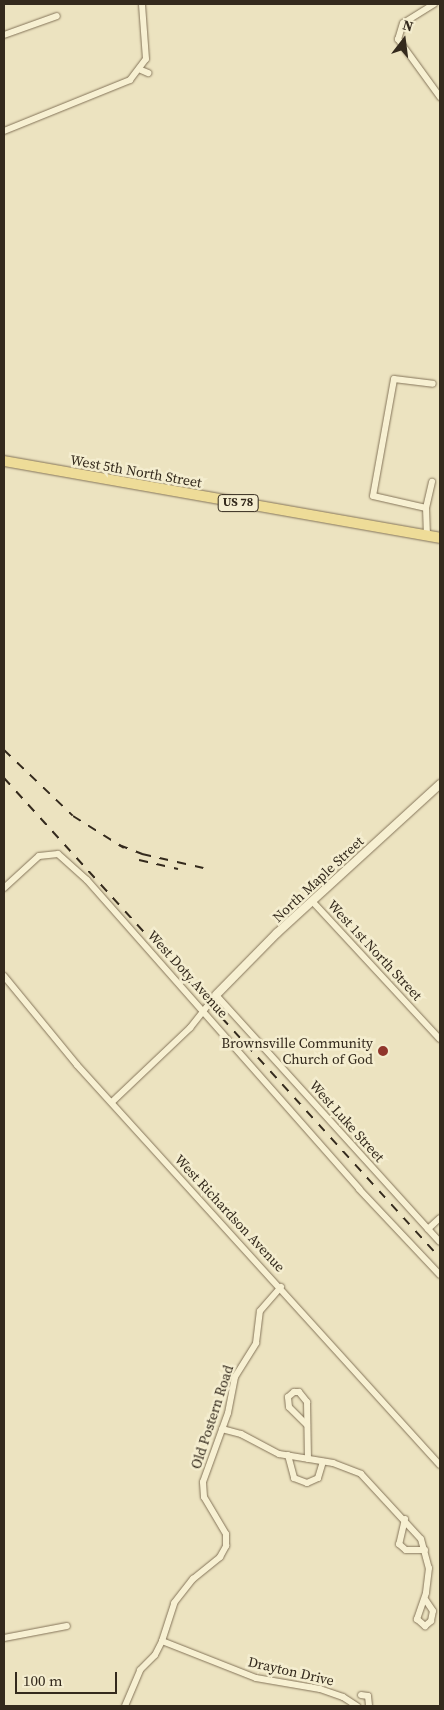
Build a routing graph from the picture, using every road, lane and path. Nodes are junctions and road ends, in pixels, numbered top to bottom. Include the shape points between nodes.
1 (142, 4) edge
2 (434, 4) edge
3 (57, 16) dead end
4 (4, 35) edge
5 (141, 70) junction
6 (148, 73) dead end
7 (440, 97) edge
8 (4, 131) edge
9 (433, 384) dead end
10 (4, 461) edge
11 (432, 482) dead end
12 (426, 508) junction
13 (427, 536) junction
14 (440, 538) edge
15 (440, 784) edge
16 (4, 888) edge
17 (312, 901) junction
18 (4, 976) edge
19 (216, 995) junction
20 (204, 1011) junction
21 (440, 1039) edge
22 (112, 1102) junction
23 (440, 1218) edge
24 (428, 1229) junction
25 (440, 1242) edge
26 (440, 1275) edge
27 (281, 1287) junction
28 (307, 1425) junction
29 (222, 1429) junction
30 (288, 1455) junction
31 (308, 1459) junction
32 (323, 1462) junction
33 (440, 1465) edge
34 (405, 1519) junction
35 (425, 1550) junction
36 (425, 1599) dead end
37 (67, 1626) dead end
38 (4, 1638) edge
39 (162, 1641) junction
40 (361, 1695) dead end
41 (126, 1706) edge
42 (357, 1706) edge
43 (369, 1706) edge

1 - 5 street via 148,48
2 - 7 street via 403,23 398,39
3 - 4 street
5 - 6 street
5 - 8 street via 110,90
9 - 12 street via 394,379 373,496
10 - 13 main road, West 5th North Street / US 78
11 - 12 street
12 - 13 street
13 - 14 main road, West 5th North Street / US 78
15 - 17 street, North Maple Street
16 - 20 street, West Doty Avenue via 39,856 58,854 87,880
17 - 19 street, North Maple Street
17 - 21 street, West 1st North Street
18 - 22 street, West Richardson Avenue
19 - 20 street
19 - 24 street, West Luke Street
20 - 22 street
20 - 26 street, West Doty Avenue via 359,1190
22 - 27 street, West Richardson Avenue
23 - 24 street
24 - 25 street, West Luke Street
27 - 29 street, Old Postern Road via 260,1311 256,1343 235,1377
27 - 33 street, West Richardson Avenue
28 - 28 street via 306,1399 294,1392 288,1397 289,1407
28 - 31 street
29 - 30 street
29 - 39 street, Old Postern Road via 203,1482 204,1497 226,1534 226,1546 220,1558 193,1579 174,1603
30 - 31 street
30 - 32 street via 294,1478 307,1483 318,1478
31 - 32 street
32 - 34 street via 361,1474
34 - 35 street
34 - 35 street via 399,1544 406,1550
35 - 36 street via 428,1568
37 - 38 street
39 - 41 street, Old Postern Road via 155,1655 140,1670
39 - 42 street, Drayton Drive via 256,1678 320,1689
40 - 43 street via 368,1696

